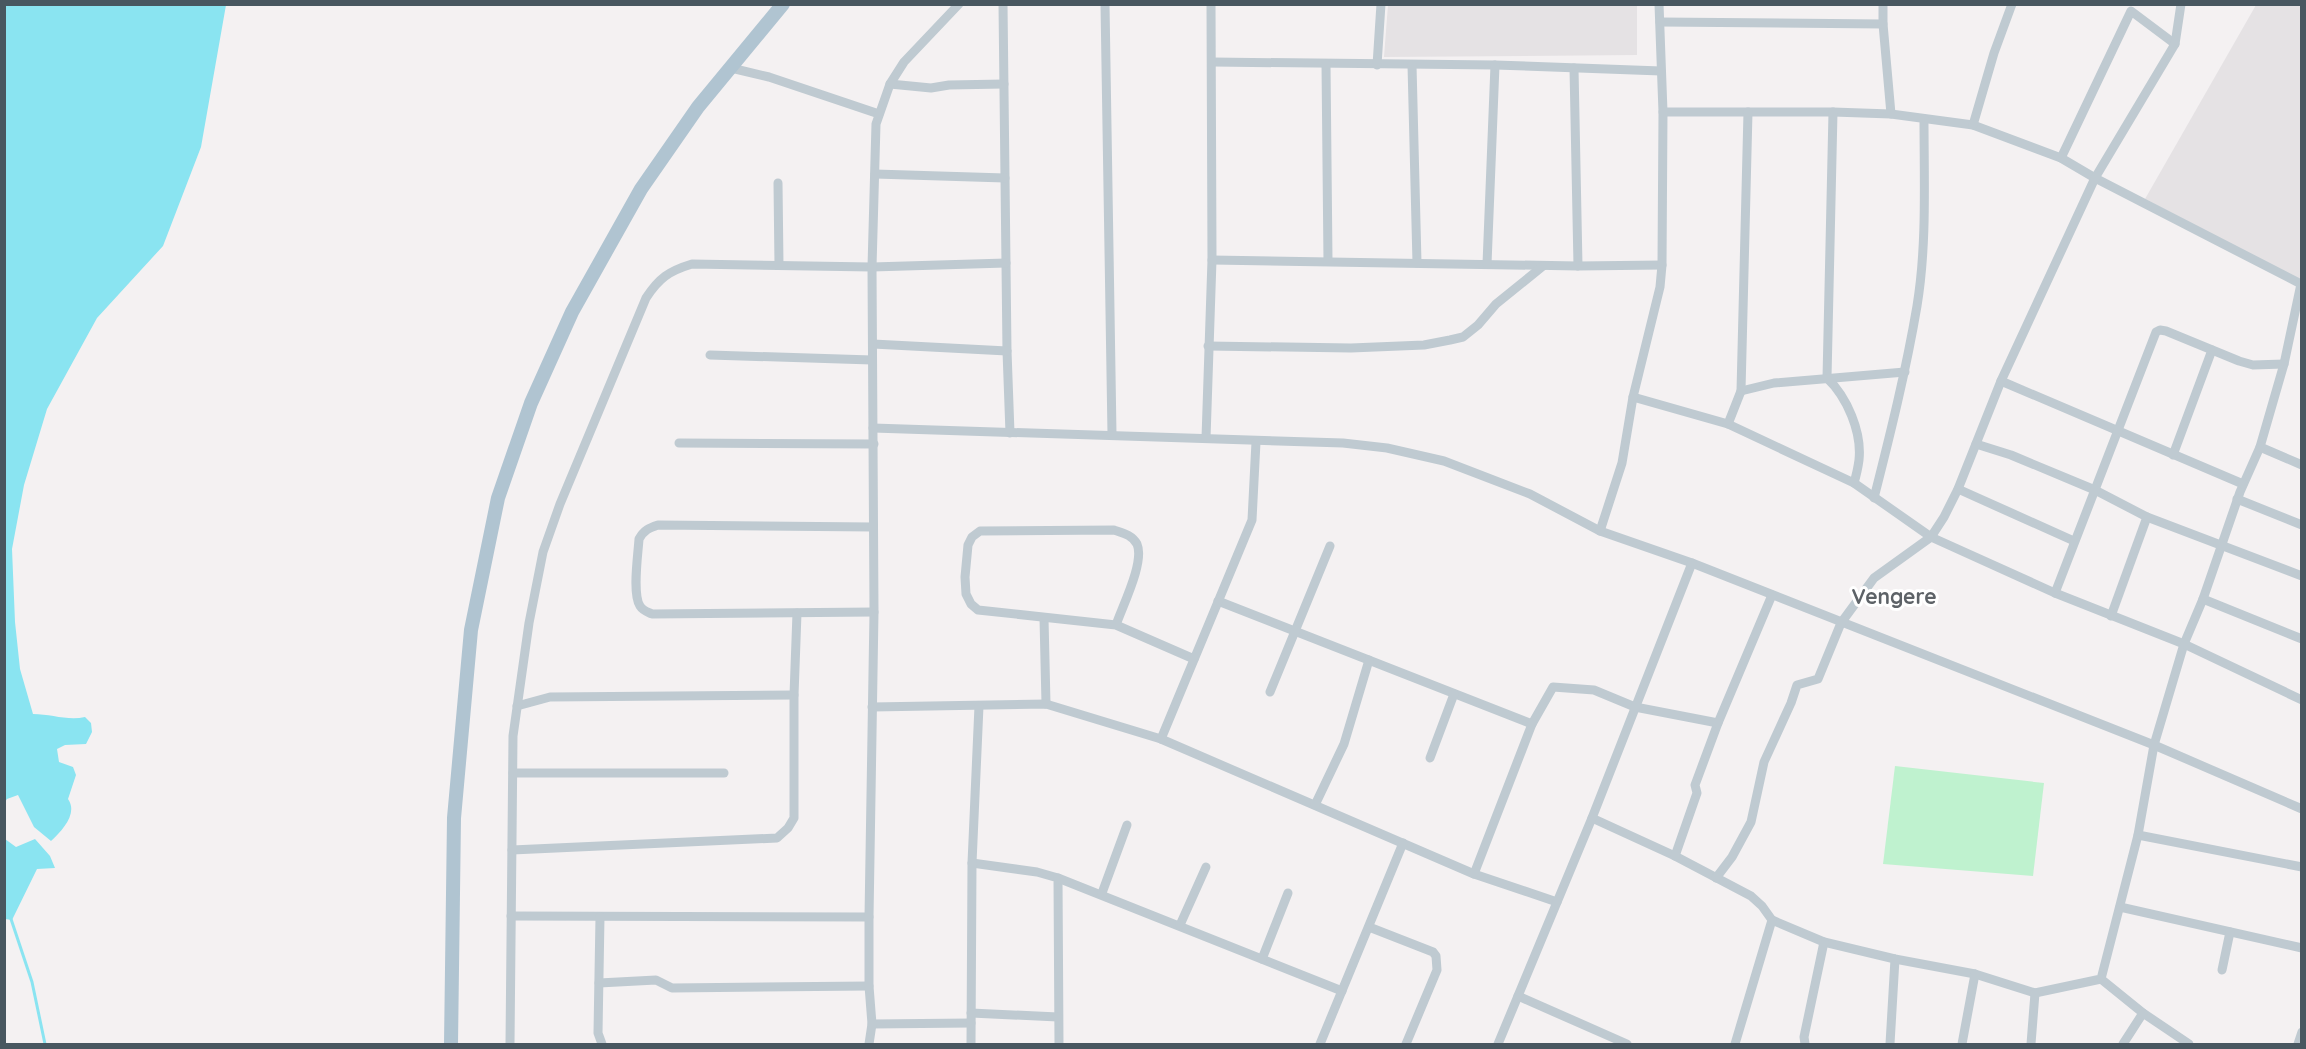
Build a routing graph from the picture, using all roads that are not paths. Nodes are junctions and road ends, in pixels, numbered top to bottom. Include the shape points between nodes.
1 (783, 4) edge
2 (959, 4) edge
3 (1003, 4) edge
4 (1105, 4) edge
5 (1211, 4) edge
6 (1381, 4) edge
7 (1659, 4) edge
8 (1883, 4) edge
9 (2012, 4) edge
10 (2181, 4) edge
11 (1660, 22) junction
12 (1883, 24) junction
13 (2175, 44) junction
14 (1213, 62) junction
15 (1326, 64) junction
16 (1377, 65) junction
17 (1412, 65) junction
18 (1495, 65) junction
19 (731, 68) junction
20 (1574, 68) junction
21 (1661, 71) junction
22 (890, 84) junction
23 (1004, 84) junction
24 (1663, 112) junction
25 (1748, 112) junction
26 (1833, 112) junction
27 (879, 114) junction
28 (1891, 114) junction
29 (1924, 119) junction
30 (1973, 125) junction
31 (2061, 158) junction
32 (875, 174) junction
33 (1005, 178) junction
34 (2095, 178) junction
35 (778, 183) dead end
36 (1212, 260) junction
37 (1328, 261) junction
38 (1006, 263) junction
39 (1417, 263) junction
40 (1487, 264) junction
41 (1662, 265) junction
42 (779, 266) junction
43 (1543, 266) junction
44 (1578, 266) junction
45 (872, 267) junction
46 (873, 344) junction
47 (1208, 346) junction
48 (2212, 350) junction
49 (1007, 351) junction
50 (710, 355) dead end
51 (872, 360) junction
52 (2284, 364) junction
53 (1905, 372) junction
54 (1827, 378) junction
55 (2001, 381) junction
56 (1741, 391) junction
57 (1633, 397) junction
58 (1728, 424) junction
59 (873, 428) junction
60 (2118, 432) junction
61 (1010, 433) junction
62 (1112, 434) junction
63 (1206, 438) junction
64 (1256, 442) junction
65 (679, 443) dead end
66 (874, 444) junction
67 (1976, 444) junction
68 (2260, 447) junction
69 (2173, 455) junction
70 (2301, 465) edge
71 (1854, 483) junction
72 (2243, 484) junction
73 (1958, 489) junction
74 (2095, 490) junction
75 (1874, 498) junction
76 (2237, 499) junction
77 (2147, 517) junction
78 (2301, 525) edge
79 (873, 527) junction
80 (1600, 531) junction
81 (1931, 537) junction
82 (2074, 541) junction
83 (2222, 544) junction
84 (1330, 546) dead end
85 (1692, 563) junction
86 (2301, 576) edge
87 (2055, 593) junction
88 (1772, 595) junction
89 (2203, 599) junction
90 (1218, 601) junction
91 (874, 612) junction
92 (797, 613) junction
93 (2111, 616) junction
94 (1044, 618) junction
95 (1841, 623) junction
96 (1116, 625) junction
97 (1296, 632) junction
98 (2301, 639) edge
99 (2184, 644) junction
100 (1194, 659) junction
101 (1370, 660) junction
102 (1270, 692) dead end
103 (1454, 694) junction
104 (794, 695) junction
105 (2301, 700) edge
106 (1046, 704) junction
107 (517, 706) junction
108 (979, 706) junction
109 (872, 707) junction
110 (1635, 707) junction
111 (1718, 723) junction
112 (1532, 724) junction
113 (1161, 739) junction
114 (2154, 745) junction
115 (1430, 758) dead end
116 (513, 773) junction
117 (724, 773) dead end
118 (1316, 805) junction
119 (2301, 809) edge
120 (1592, 818) junction
121 (1127, 825) dead end
122 (2138, 835) junction
123 (1403, 843) junction
124 (512, 850) junction
125 (1675, 856) junction
126 (972, 863) junction
127 (1206, 867) dead end
128 (2301, 867) edge
129 (1474, 874) junction
130 (1058, 878) junction
131 (1716, 878) junction
132 (1102, 893) junction
133 (1288, 893) dead end
134 (1557, 902) junction
135 (2120, 908) junction
136 (511, 916) junction
137 (600, 917) junction
138 (869, 917) junction
139 (1772, 920) junction
140 (1180, 926) junction
141 (1369, 927) junction
142 (2230, 932) junction
143 (1824, 942) junction
144 (2301, 948) edge
145 (1262, 959) junction
146 (1895, 959) junction
147 (2222, 970) dead end
148 (1975, 974) junction
149 (2101, 979) junction
150 (599, 983) junction
151 (869, 986) junction
152 (1342, 991) junction
153 (2035, 993) junction
154 (1518, 996) junction
155 (971, 1013) junction
156 (2143, 1013) junction
157 (1058, 1017) junction
158 (872, 1023) junction
159 (971, 1023) junction
160 (2301, 1032) edge
161 (451, 1044) edge
162 (510, 1044) edge
163 (602, 1044) edge
164 (869, 1044) edge
165 (970, 1044) edge
166 (1059, 1044) edge
167 (1320, 1044) edge
168 (1406, 1044) edge
169 (1498, 1044) edge
170 (1627, 1044) edge
171 (1734, 1044) edge
172 (1805, 1044) edge
173 (1890, 1044) edge
174 (1962, 1044) edge
175 (2031, 1044) edge
176 (2123, 1044) edge
177 (2189, 1044) edge
178 (2298, 1044) edge

1 - 19 main road
2 - 22 street via 904,62
3 - 23 street
4 - 62 street
5 - 14 street
6 - 16 street
7 - 11 street
8 - 12 street
9 - 30 street
10 - 13 street
11 - 12 street
11 - 21 street
12 - 28 street
13 - 31 street via 2132,11
13 - 34 street
14 - 15 street
14 - 36 street
15 - 16 street
15 - 37 street
16 - 17 street
17 - 18 street
17 - 39 street
18 - 20 street
18 - 40 street
19 - 27 street
19 - 161 main road via 698,107 641,189 572,312 531,403 498,498 471,630 453,818
20 - 21 street
20 - 44 street
21 - 24 street
22 - 23 street via 931,88
22 - 27 street
23 - 33 street
24 - 25 street
24 - 41 street
25 - 26 street
25 - 56 street
26 - 28 street
26 - 54 street
27 - 32 street
28 - 29 street
29 - 30 street
29 - 53 street via 1921,266
30 - 31 street
31 - 34 street
32 - 33 street
32 - 45 street
33 - 38 street
34 - 52 street via 2301,284
34 - 55 street
35 - 42 street
36 - 37 street
36 - 47 street
37 - 39 street
38 - 45 street
38 - 49 street
39 - 40 street
40 - 43 street
41 - 44 street
41 - 57 street via 1652,326
42 - 45 street
42 - 107 street via 692,264 671,271 646,298 543,552
43 - 44 street
43 - 47 street via 1463,337 1424,345 1351,348
45 - 46 street
46 - 49 street
46 - 51 street
47 - 63 street
48 - 52 street via 2253,365
48 - 60 street via 2166,331 2156,332
48 - 69 street
49 - 61 street
50 - 51 street
51 - 59 street
52 - 68 street
53 - 54 street
53 - 75 street
54 - 56 street
54 - 71 street via 1839,389 1856,429 1859,459
55 - 60 street
55 - 67 street
56 - 58 street
57 - 58 street
57 - 80 street via 1622,463
58 - 71 street
59 - 61 street
59 - 66 street
60 - 69 street
60 - 74 street
61 - 62 street
62 - 63 street
63 - 64 street
64 - 80 street via 1343,443 1444,461 1530,494
64 - 90 street via 1252,520
65 - 66 street
66 - 79 street
67 - 73 street
67 - 74 street
68 - 70 street
68 - 72 street
69 - 72 street
71 - 75 street
72 - 76 street
73 - 81 street
73 - 82 street
74 - 77 street
74 - 82 street
75 - 81 street
76 - 78 street
76 - 83 street
77 - 83 street
77 - 93 street
79 - 91 street
79 - 92 street via 658,525 643,531 639,539 636,592 643,610 652,614
80 - 85 street
81 - 87 street
81 - 95 street via 1874,578
82 - 87 street
83 - 86 street
83 - 89 street
84 - 97 street
85 - 88 street
85 - 110 street
87 - 93 street
88 - 95 street
88 - 111 street
89 - 98 street
89 - 99 street
90 - 97 street
90 - 100 street
91 - 92 street
91 - 109 street
92 - 104 street
93 - 99 street
94 - 96 street
94 - 96 street via 978,610 971,604 965,577 972,537 980,531 1114,530 1129,534 1137,545 1139,560
94 - 106 street
95 - 114 street
95 - 131 street via 1818,678 1797,685 1764,762 1751,822
96 - 100 street
97 - 101 street
97 - 102 street
99 - 105 street
99 - 114 street
100 - 113 street
101 - 103 street
101 - 118 street via 1344,744
103 - 112 street
103 - 115 street
104 - 107 street via 550,697
104 - 124 street via 794,818 777,838
106 - 108 street
106 - 113 street
107 - 116 street
108 - 109 street
108 - 126 street
109 - 138 street
110 - 111 street
110 - 112 street via 1594,690 1553,687
110 - 120 street
111 - 125 street
112 - 129 street
113 - 118 street
114 - 119 street
114 - 122 street
116 - 117 street
116 - 124 street
118 - 123 street
120 - 125 street
120 - 134 street
121 - 132 street
122 - 128 street
122 - 135 street
123 - 129 street
123 - 141 street
124 - 136 street
125 - 131 street
126 - 130 street
126 - 155 street
127 - 140 street
129 - 134 street
130 - 132 street
130 - 157 street
131 - 139 street via 1751,896
132 - 140 street
133 - 145 street
134 - 154 street
135 - 142 street
135 - 149 street
136 - 137 street
136 - 162 street
137 - 138 street
137 - 150 street
138 - 151 street
139 - 143 street
139 - 171 street
140 - 145 street
141 - 152 street
141 - 168 street via 1434,952 1436,957 1437,970
142 - 144 street
142 - 147 street
143 - 146 street
143 - 172 street
145 - 152 street
146 - 148 street
146 - 173 street
148 - 153 street
148 - 174 street
149 - 153 street
149 - 156 street
150 - 151 street via 656,980 672,988
150 - 163 street via 598,1034
151 - 158 street
152 - 167 street
153 - 175 street
154 - 169 street
154 - 170 street
155 - 157 street
155 - 159 street
156 - 176 street
156 - 177 street
157 - 166 street
158 - 159 street
158 - 164 street
159 - 165 street
160 - 178 street

